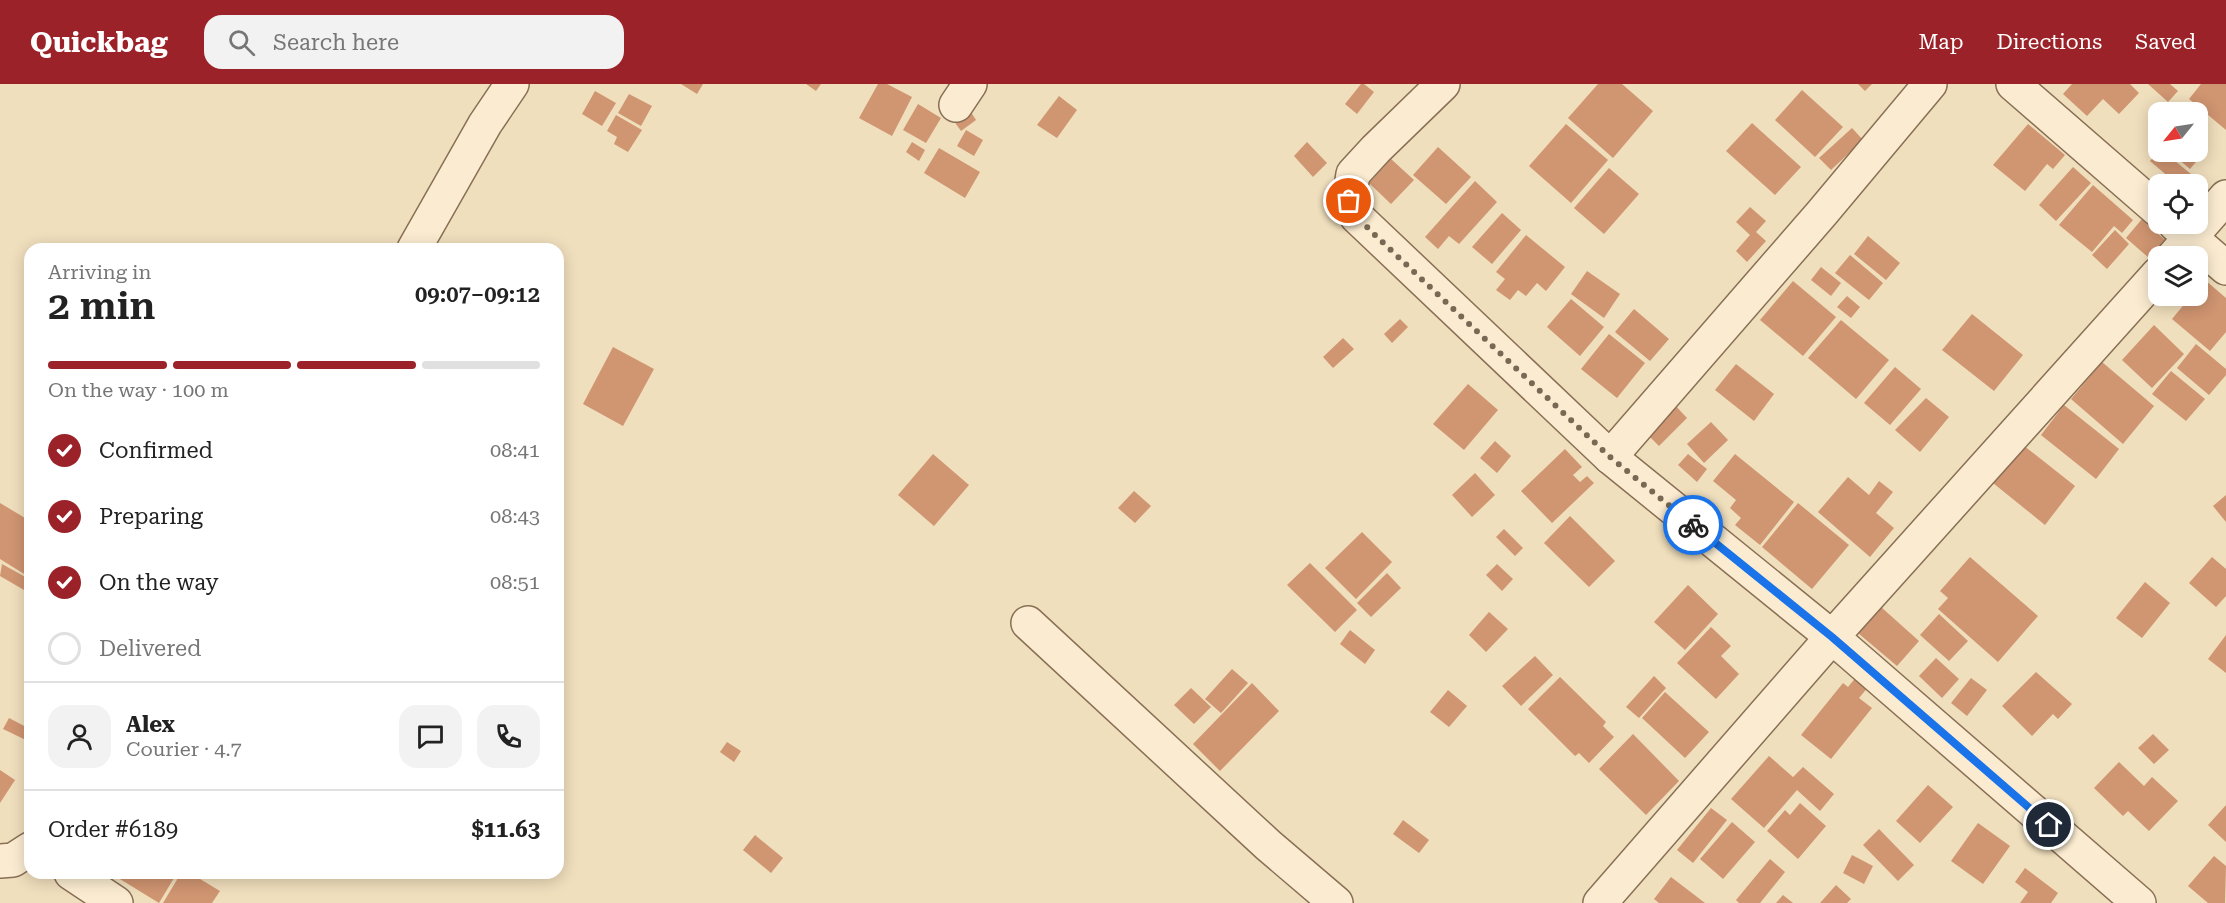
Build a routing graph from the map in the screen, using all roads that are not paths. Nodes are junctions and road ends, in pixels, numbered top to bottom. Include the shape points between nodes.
1 (512, 84) edge
2 (1443, 84) edge
3 (1930, 84) edge
4 (2013, 84) edge
5 (2226, 197) edge
6 (2148, 201) edge
7 (2180, 239) edge
8 (417, 243) edge
9 (2226, 268) edge
10 (2148, 285) edge
11 (1610, 457) junction
12 (1028, 623) dead end
13 (1832, 637) junction
14 (24, 853) edge
15 (0, 861) edge
16 (80, 879) edge
17 (116, 903) edge
18 (1336, 903) edge
19 (1600, 903) edge
20 (2139, 903) edge

1 - 8 street
2 - 11 street via 1353,174 1349,201 1357,217 1376,236
3 - 11 street
4 - 6 street
5 - 7 street
7 - 9 street
10 - 13 street
11 - 13 street
12 - 18 street
13 - 19 street
13 - 20 street
14 - 15 street via 13,860
16 - 17 street

